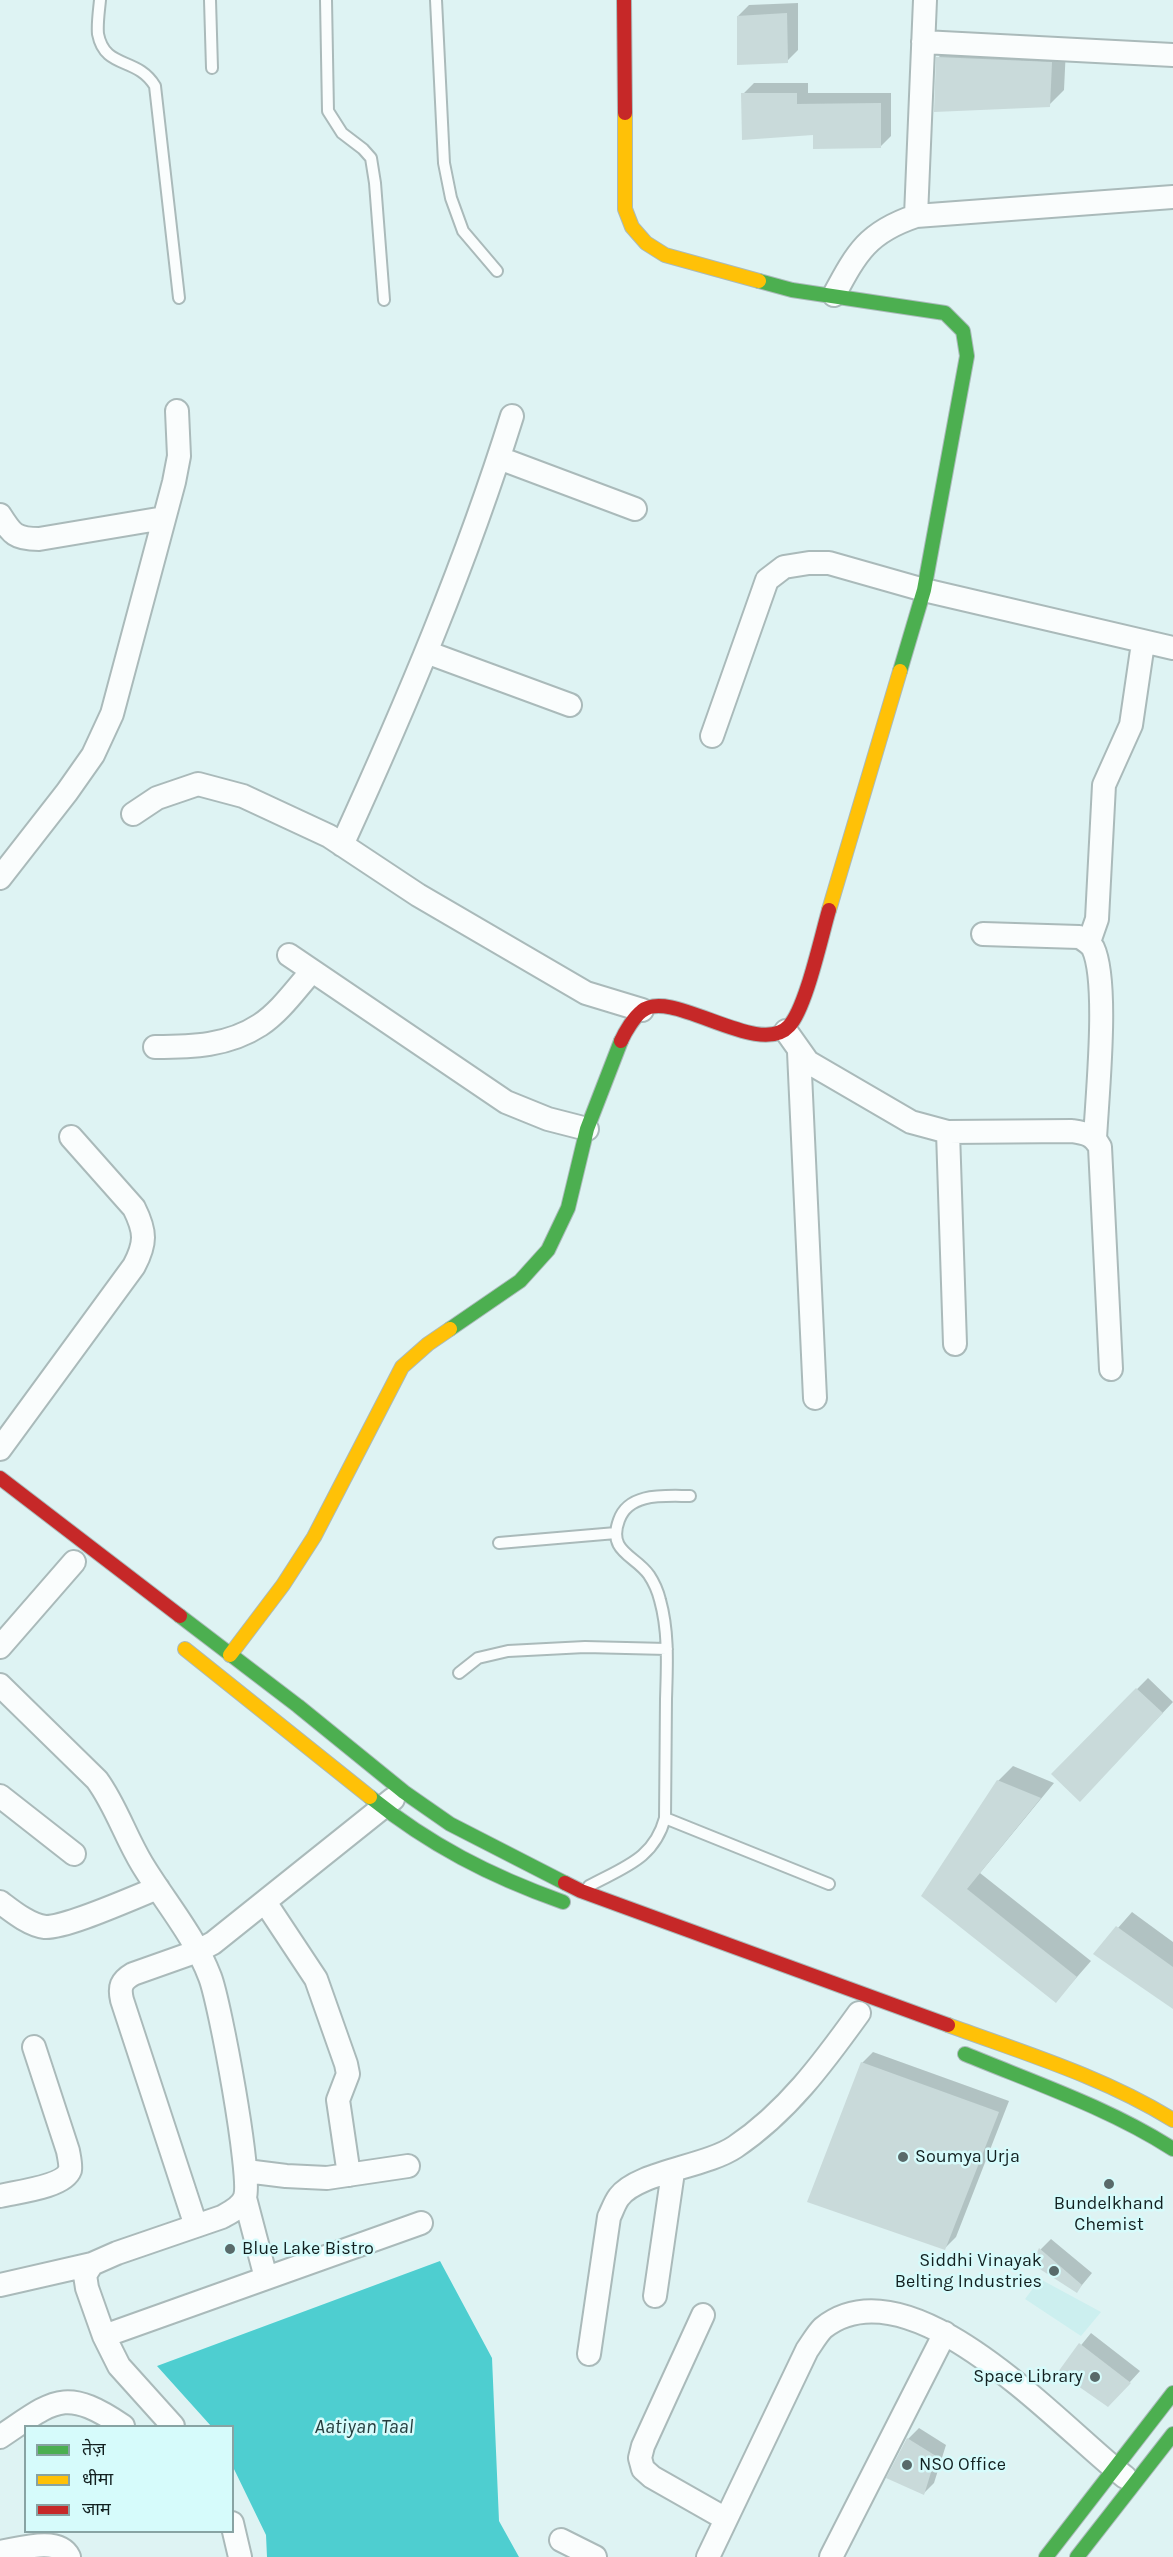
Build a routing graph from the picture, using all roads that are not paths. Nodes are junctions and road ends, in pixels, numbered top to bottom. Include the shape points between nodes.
1 (100, 0) edge
2 (210, 0) edge
3 (326, 0) edge
4 (436, 0) edge
5 (624, 0) edge
6 (925, 0) edge
7 (923, 42) junction
8 (1173, 55) edge
9 (212, 68) dead end
10 (1173, 197) edge
11 (916, 216) junction
12 (497, 271) dead end
13 (834, 295) junction
14 (179, 298) dead end
15 (384, 300) dead end
16 (177, 411) dead end
17 (512, 417) dead end
18 (499, 458) junction
19 (635, 509) dead end
20 (0, 515) edge
21 (164, 518) junction
22 (924, 590) junction
23 (1143, 643) junction
24 (1173, 648) edge
25 (426, 652) junction
26 (570, 705) dead end
27 (712, 736) dead end
28 (133, 814) dead end
29 (342, 845) junction
30 (0, 878) edge
31 (983, 934) dead end
32 (1089, 942) junction
33 (289, 955) dead end
34 (312, 971) junction
35 (642, 1010) junction
36 (786, 1032) junction
37 (155, 1047) dead end
38 (799, 1052) junction
39 (587, 1129) junction
40 (948, 1132) junction
41 (71, 1137) dead end
42 (1095, 1139) junction
43 (955, 1344) dead end
44 (1111, 1369) dead end
45 (815, 1398) dead end
46 (0, 1449) edge
47 (0, 1478) edge
48 (690, 1496) dead end
49 (616, 1533) junction
50 (499, 1543) dead end
51 (74, 1562) dead end
52 (176, 1642) dead end
53 (0, 1647) edge
54 (667, 1649) junction
55 (230, 1655) junction
56 (459, 1673) dead end
57 (0, 1685) edge
58 (404, 1792) junction
59 (0, 1796) edge
60 (383, 1807) junction
61 (665, 1818) junction
62 (75, 1854) dead end
63 (829, 1884) dead end
64 (158, 1888) junction
65 (581, 1891) junction
66 (0, 1902) edge
67 (265, 1902) junction
68 (574, 1906) dead end
69 (198, 1951) junction
70 (861, 2014) dead end
71 (34, 2047) dead end
72 (955, 2050) dead end
73 (1173, 2120) edge
74 (1173, 2149) edge
75 (408, 2166) dead end
76 (246, 2171) junction
77 (673, 2172) junction
78 (350, 2175) junction
79 (0, 2196) edge
80 (245, 2198) junction
81 (421, 2223) dead end
82 (196, 2226) junction
83 (92, 2264) junction
84 (266, 2278) junction
85 (0, 2285) edge
86 (656, 2296) dead end
87 (703, 2315) dead end
88 (945, 2333) junction
89 (104, 2336) junction
90 (589, 2354) dead end
91 (1173, 2393) edge
92 (120, 2425) edge
93 (170, 2425) edge
94 (1173, 2434) edge
95 (0, 2437) edge
96 (1114, 2468) junction
97 (1134, 2483) junction
98 (726, 2519) junction
99 (234, 2532) edge
100 (561, 2540) dead end
101 (0, 2552) edge
102 (69, 2557) edge
103 (240, 2557) edge
104 (595, 2557) edge
105 (708, 2557) edge
106 (831, 2557) edge
107 (1046, 2557) edge
108 (1077, 2557) edge

1 - 14 lane via 98,33 104,50 117,61 143,71 155,86
2 - 9 lane
3 - 15 lane via 328,111 342,133 371,158
4 - 12 lane via 444,163 451,198 463,231
5 - 13 street via 626,209 632,227 646,243 665,255 792,290
6 - 7 street
7 - 8 street
7 - 11 street
10 - 11 street
11 - 13 street via 878,233 855,257
13 - 22 street via 945,313 963,331 967,356
16 - 21 street via 179,456
17 - 18 street
18 - 19 street
18 - 25 street
20 - 21 street via 15,536 26,539
21 - 30 street via 107,724 87,764
22 - 23 street
22 - 27 street via 829,563 784,567 767,580
22 - 36 street via 800,1009
23 - 24 street
23 - 32 street via 1131,725 1104,785 1098,919
25 - 26 street
25 - 29 street
28 - 29 street via 157,798 198,784 243,796
29 - 35 street via 418,895 586,993
31 - 32 street via 1079,936
32 - 42 street via 1094,951 1101,999
33 - 34 street
34 - 37 street via 272,1015 242,1035 193,1047
34 - 39 street via 506,1102
35 - 36 street via 655,1006 670,1008 762,1036
35 - 39 street via 622,1038
36 - 38 street
38 - 40 street via 825,1074 910,1122
38 - 45 street
39 - 55 street via 568,1208 548,1250 520,1281 428,1344 402,1367 314,1537
40 - 42 street via 1072,1131 1087,1133
40 - 43 street
41 - 46 street via 134,1208 144,1235 143,1249
42 - 44 street via 1100,1147
47 - 55 street
48 - 49 lane via 638,1500 625,1506
49 - 50 lane
49 - 54 lane via 625,1555 648,1574 659,1598
51 - 53 street
52 - 60 street
54 - 56 lane via 585,1647 508,1651 478,1658
54 - 61 lane
55 - 58 street
57 - 64 street via 97,1780
58 - 60 street
58 - 65 street via 450,1824
59 - 62 street
60 - 67 street
60 - 68 street via 470,1863
61 - 63 lane
61 - 65 lane via 651,1849
64 - 66 street via 61,1925 43,1927
64 - 69 street
65 - 73 street via 1067,2068
67 - 69 street
67 - 78 street via 316,1979 346,2064 348,2074 338,2100
69 - 76 street via 219,2012
69 - 82 street via 133,1974 120,1986
70 - 77 street via 802,2087 756,2132 724,2153
71 - 79 street via 71,2168 57,2183
72 - 74 street via 1100,2110
75 - 78 street
76 - 78 street via 313,2179
76 - 80 street
77 - 86 street
77 - 90 street via 636,2182 618,2198 609,2217
80 - 82 street via 222,2217
80 - 84 street
81 - 84 street
82 - 83 street
83 - 85 street
83 - 89 street via 85,2275 87,2288
84 - 89 street
87 - 98 street via 640,2458 643,2469 652,2477
88 - 96 street via 1006,2374
88 - 98 street via 873,2311 842,2317 822,2329 807,2350
88 - 106 street
89 - 93 street via 119,2366
91 - 96 street
92 - 95 street via 105,2414 66,2401 44,2408
94 - 97 street
96 - 97 street
96 - 107 street
97 - 108 street
98 - 105 street
99 - 103 street
100 - 104 street
101 - 102 street via 58,2547

